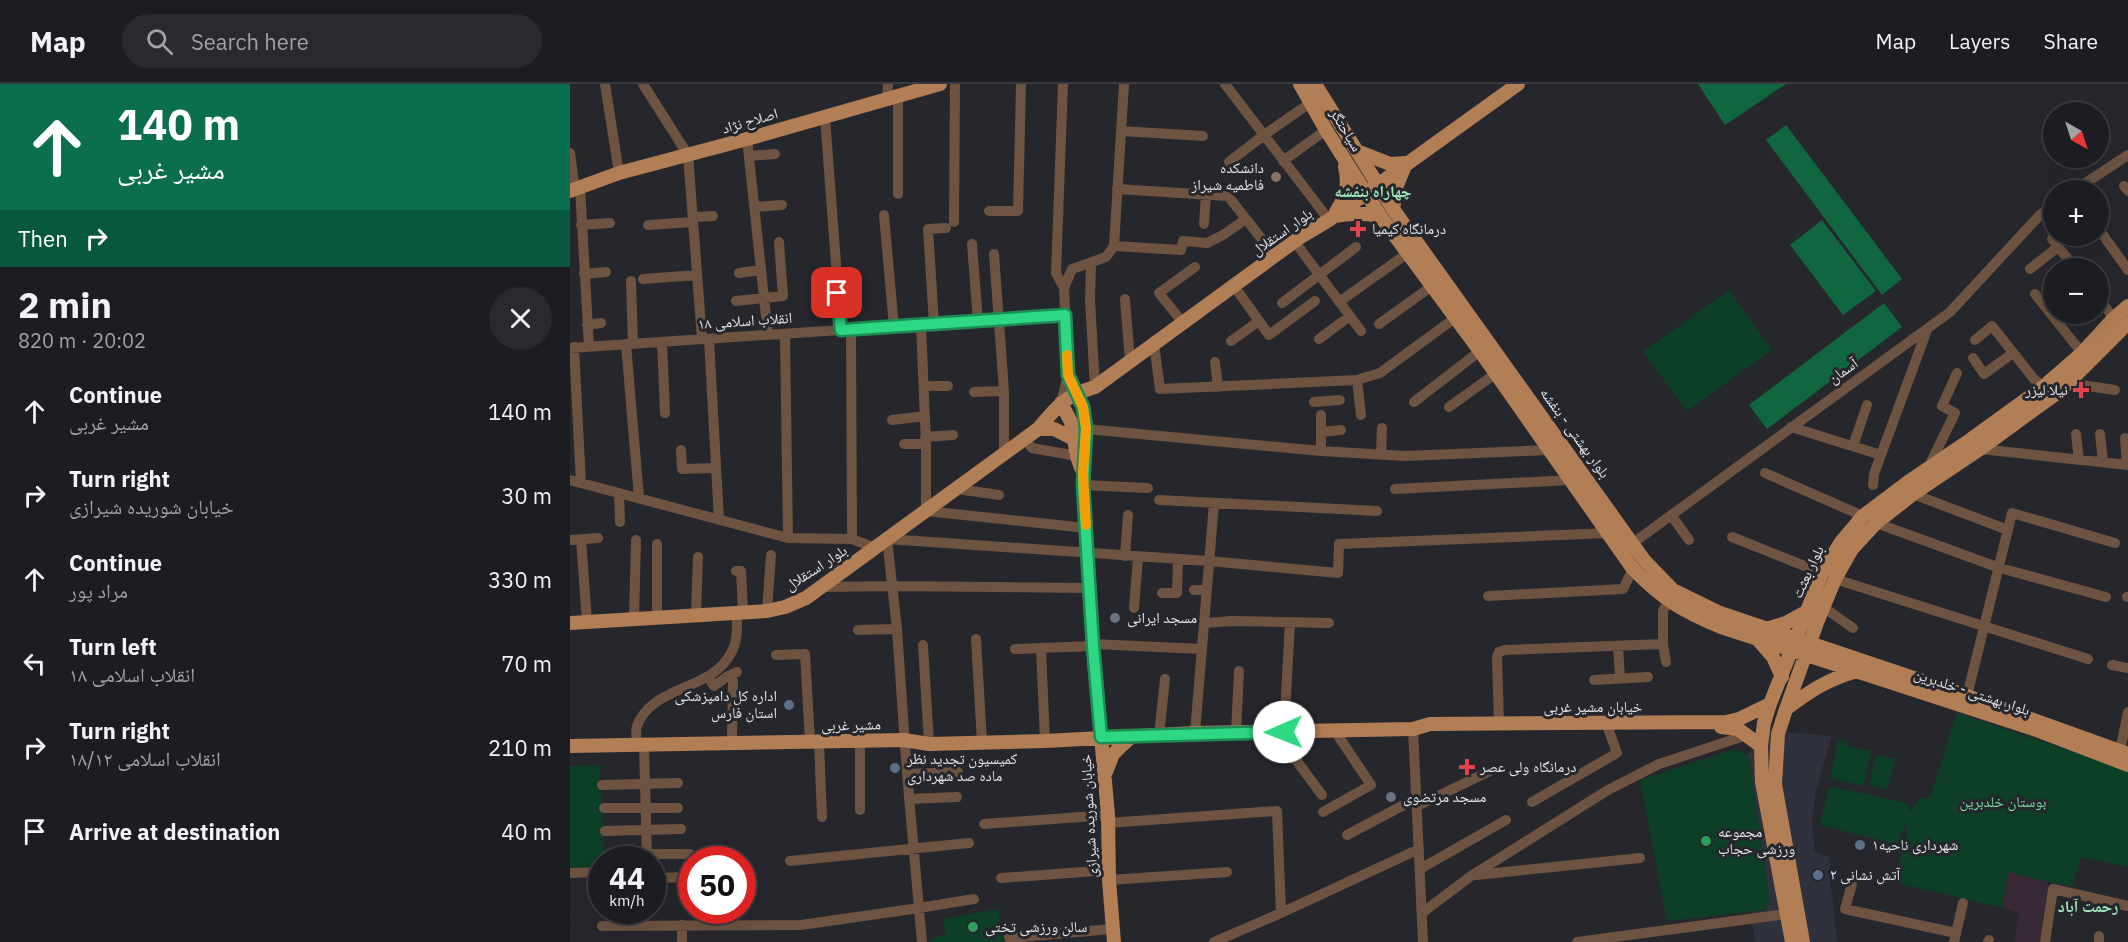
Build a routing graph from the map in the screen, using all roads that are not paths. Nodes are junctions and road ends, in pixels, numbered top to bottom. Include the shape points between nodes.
1 (605, 84) edge
2 (643, 84) edge
3 (888, 84) edge
4 (940, 84) edge
5 (955, 84) edge
6 (1021, 84) edge
7 (1063, 84) edge
8 (1124, 84) edge
9 (1225, 84) edge
10 (1298, 84) edge
11 (1315, 84) edge
12 (1518, 84) edge
13 (892, 99) junction
14 (1310, 103) junction
15 (825, 117) junction
16 (1326, 130) junction
17 (1120, 131) junction
18 (1264, 135) junction
19 (1203, 136) dead end
20 (747, 139) junction
21 (570, 153) edge
22 (775, 154) dead end
23 (1349, 154) junction
24 (688, 155) junction
25 (2128, 155) edge
26 (749, 156) junction
27 (1283, 161) junction
28 (1229, 162) dead end
29 (1406, 163) junction
30 (619, 173) junction
31 (2090, 180) edge
32 (1378, 184) junction
33 (575, 189) edge
34 (1117, 189) junction
35 (1366, 193) junction
36 (898, 194) dead end
37 (1206, 194) junction
38 (782, 205) dead end
39 (754, 207) junction
40 (989, 211) dead end
41 (1387, 213) junction
42 (2043, 213) edge
43 (884, 215) dead end
44 (713, 216) dead end
45 (1331, 218) junction
46 (1246, 219) junction
47 (693, 220) junction
48 (610, 223) dead end
49 (1204, 224) dead end
50 (581, 225) junction
51 (648, 225) dead end
52 (779, 242) dead end
53 (1295, 242) junction
54 (2109, 243) edge
55 (972, 244) dead end
56 (1113, 246) junction
57 (1356, 247) dead end
58 (2058, 247) joint
59 (1408, 253) junction
60 (994, 254) dead end
61 (1275, 256) junction
62 (2067, 258) edge
63 (1091, 263) junction
64 (1195, 267) dead end
65 (2030, 269) dead end
66 (761, 270) junction
67 (2128, 270) edge
68 (606, 272) dead end
69 (739, 273) dead end
70 (584, 274) junction
71 (697, 275) junction
72 (1319, 276) junction
73 (1234, 286) junction
74 (1432, 286) junction
75 (1064, 288) junction
76 (2035, 294) dead end
77 (764, 298) junction
78 (1125, 299) dead end
79 (736, 301) dead end
80 (1315, 301) dead end
81 (1339, 302) junction
82 (1282, 303) dead end
83 (2128, 306) edge
84 (2109, 311) edge
85 (1065, 315) junction
86 (1350, 316) junction
87 (1455, 318) junction
88 (2115, 318) junction
89 (1000, 320) junction
90 (978, 321) junction
91 (1259, 321) junction
92 (602, 323) dead end
93 (1183, 323) junction
94 (2128, 323) edge
95 (934, 324) junction
96 (1379, 324) dead end
97 (587, 325) junction
98 (921, 325) junction
99 (894, 327) junction
100 (846, 330) junction
101 (1927, 330) junction
102 (1361, 331) dead end
103 (785, 334) junction
104 (768, 335) junction
105 (705, 339) junction
106 (1319, 339) dead end
107 (1976, 340) dead end
108 (1231, 341) dead end
109 (662, 342) junction
110 (630, 344) junction
111 (1154, 344) junction
112 (588, 346) junction
113 (572, 347) edge
114 (1480, 351) junction
115 (2082, 352) junction
116 (2013, 353) junction
117 (1972, 358) dead end
118 (1130, 362) junction
119 (1215, 362) dead end
120 (1957, 373) dead end
121 (1495, 374) junction
122 (1068, 375) junction
123 (1357, 381) junction
124 (1324, 382) junction
125 (2068, 383) junction
126 (924, 386) junction
127 (948, 386) dead end
128 (1095, 387) junction
129 (1218, 387) junction
130 (2115, 390) dead end
131 (1004, 391) junction
132 (974, 392) dead end
133 (2047, 392) junction
134 (1076, 393) junction
135 (1340, 400) dead end
136 (1414, 402) dead end
137 (1061, 403) junction
138 (1867, 405) dead end
139 (1083, 407) junction
140 (1449, 407) dead end
141 (665, 414) dead end
142 (1321, 415) dead end
143 (1361, 415) dead end
144 (925, 416) junction
145 (1069, 416) junction
146 (1536, 419) junction
147 (892, 420) dead end
148 (1791, 427) junction
149 (1382, 428) dead end
150 (1038, 429) junction
151 (1086, 429) junction
152 (1341, 430) dead end
153 (1321, 432) junction
154 (2076, 434) dead end
155 (2100, 434) dead end
156 (953, 435) dead end
157 (2125, 438) dead end
158 (1024, 439) junction
159 (1074, 439) junction
160 (926, 441) junction
161 (904, 444) dead end
162 (1853, 446) junction
163 (1980, 449) junction
164 (681, 450) dead end
165 (1549, 450) junction
166 (1321, 451) junction
167 (1004, 454) junction
168 (1381, 455) junction
169 (1881, 455) junction
170 (1077, 456) junction
171 (2079, 460) junction
172 (2103, 462) junction
173 (2127, 465) edge
174 (716, 468) junction
175 (1928, 468) junction
176 (1765, 473) dead end
177 (1083, 479) junction
178 (1571, 480) junction
179 (575, 481) edge
180 (1873, 485) dead end
181 (1148, 488) dead end
182 (957, 489) junction
183 (1395, 489) dead end
184 (619, 493) junction
185 (1913, 494) junction
186 (999, 495) dead end
187 (639, 498) junction
188 (1160, 500) dead end
189 (1214, 503) junction
190 (926, 511) junction
191 (1377, 511) dead end
192 (1128, 515) dead end
193 (1671, 515) junction
194 (1863, 516) junction
195 (719, 520) junction
196 (620, 522) dead end
197 (1876, 523) junction
198 (1086, 528) junction
199 (2008, 530) junction
200 (1609, 533) junction
201 (1732, 537) dead end
202 (598, 538) dead end
203 (788, 538) junction
204 (887, 538) junction
205 (576, 539) edge
206 (852, 539) junction
207 (636, 540) dead end
208 (1689, 540) dead end
209 (1633, 543) junction
210 (2115, 543) dead end
211 (657, 544) dead end
212 (875, 548) junction
213 (1845, 548) junction
214 (1088, 553) junction
215 (771, 555) dead end
216 (1125, 556) junction
217 (698, 557) dead end
218 (1138, 557) junction
219 (1178, 560) junction
220 (1209, 561) junction
221 (2000, 568) junction
222 (1633, 569) junction
223 (736, 571) dead end
224 (1828, 576) junction
225 (891, 586) junction
226 (823, 587) junction
227 (1089, 588) junction
228 (1194, 590) dead end
229 (1207, 590) junction
230 (1162, 593) dead end
231 (1488, 596) dead end
232 (2106, 597) dead end
233 (1668, 601) junction
234 (1134, 608) dead end
235 (767, 611) junction
236 (740, 612) junction
237 (1816, 613) junction
238 (696, 615) junction
239 (657, 617) junction
240 (634, 619) junction
241 (587, 622) junction
242 (1290, 622) junction
243 (570, 623) edge
244 (1204, 623) junction
245 (1329, 623) dead end
246 (1985, 627) junction
247 (1853, 628) dead end
248 (897, 629) junction
249 (858, 630) dead end
250 (1762, 635) junction
251 (1796, 638) junction
252 (976, 639) dead end
253 (1663, 644) junction
254 (923, 645) dead end
255 (1093, 645) junction
256 (1618, 646) junction
257 (1041, 648) junction
258 (1807, 648) junction
259 (1015, 649) dead end
260 (1202, 649) junction
261 (1790, 651) junction
262 (1839, 653) junction
263 (776, 655) dead end
264 (2088, 659) dead end
265 (1666, 662) dead end
266 (2112, 665) dead end
267 (2128, 668) edge
268 (1239, 671) dead end
269 (1857, 671) junction
270 (1882, 673) junction
271 (708, 676) junction
272 (1648, 677) dead end
273 (1782, 677) junction
274 (1620, 678) junction
275 (1165, 679) dead end
276 (1594, 680) dead end
277 (1967, 696) junction
278 (1770, 704) junction
279 (1786, 709) junction
280 (2128, 712) edge
281 (1499, 724) junction
282 (1608, 728) junction
283 (1741, 728) junction
284 (1413, 729) junction
285 (1335, 731) junction
286 (1282, 732) junction
287 (1195, 733) junction
288 (1236, 733) junction
289 (1159, 735) junction
290 (1132, 736) junction
291 (1101, 737) junction
292 (904, 740) junction
293 (860, 741) junction
294 (1045, 741) junction
295 (732, 742) junction
296 (815, 742) junction
297 (982, 742) junction
298 (929, 744) junction
299 (640, 745) junction
300 (570, 746) edge
301 (1761, 746) junction
302 (2124, 753) edge
303 (2128, 765) edge
304 (1490, 771) dead end
305 (958, 772) dead end
306 (907, 774) junction
307 (1105, 775) junction
308 (678, 783) dead end
309 (645, 784) junction
310 (602, 785) dead end
311 (1322, 795) dead end
312 (957, 797) dead end
313 (909, 799) junction
314 (1417, 802) junction
315 (1532, 802) dead end
316 (604, 808) dead end
317 (646, 808) junction
318 (678, 808) dead end
319 (861, 810) dead end
320 (1323, 812) dead end
321 (822, 817) dead end
322 (1108, 819) junction
323 (1506, 820) dead end
324 (984, 824) dead end
325 (646, 829) junction
326 (681, 829) dead end
327 (604, 831) dead end
328 (1347, 835) dead end
329 (969, 843) dead end
330 (647, 846) edge
331 (913, 849) junction
332 (1419, 849) junction
333 (1640, 858) dead end
334 (790, 861) dead end
335 (1420, 868) junction
336 (588, 872) edge
337 (1227, 872) dead end
338 (570, 873) edge
339 (1109, 875) junction
340 (1471, 876) junction
341 (1001, 878) dead end
342 (1852, 884) dead end
343 (974, 898) dead end
344 (1963, 903) dead end
345 (2128, 906) edge
346 (919, 908) junction
347 (1422, 913) junction
348 (1793, 913) junction
349 (1281, 914) junction
350 (682, 925) junction
351 (602, 926) dead end
352 (1113, 936) edge
353 (1653, 937) edge
354 (1009, 938) dead end
355 (1955, 938) edge
356 (682, 942) edge
357 (922, 942) edge
358 (1214, 942) edge
359 (1423, 942) edge
360 (1577, 942) edge
361 (1792, 942) edge
362 (1803, 942) edge
363 (2045, 942) edge

1 - 30 street
2 - 24 street
3 - 13 street
4 - 13 main road, اصلاح نژاد
5 - 95 street via 950,225 928,229
6 - 40 street via 1018,211
7 - 75 street via 1056,273
8 - 17 street
9 - 18 street
10 - 14 main road, سیاحتگر
11 - 23 main road, سیاحتگر
12 - 29 main road, بلوار استقلال
13 - 15 main road, اصلاح نژاد
13 - 36 street
14 - 16 main road, سیاحتگر
14 - 18 street
15 - 20 main road, اصلاح نژاد
15 - 100 street
16 - 23 main road, سیاحتگر
16 - 27 street
17 - 19 street
17 - 34 street
18 - 27 street
18 - 28 street
20 - 24 main road, اصلاح نژاد
20 - 26 street
21 - 33 street
22 - 26 street
23 - 29 main road via 1390,165
23 - 32 main road, سیاحتگر
23 - 35 main road, سیاحتگر
23 - 45 main road via 1345,197
24 - 30 main road, اصلاح نژاد
24 - 47 street
25 - 31 street
26 - 39 street
27 - 45 street
29 - 32 main road, بلوار استقلال
29 - 41 main road
30 - 33 main road, اصلاح نژاد
32 - 35 main road, بلوار استقلال
32 - 41 main road, بلوار بهشتی - بنفشه
33 - 50 street
34 - 37 street
34 - 56 street
35 - 41 main road, بلوار بهشتی - بنفشه
35 - 45 main road, بلوار استقلال
37 - 46 street via 1228,196
37 - 49 street
38 - 39 street
39 - 66 street
41 - 45 main road
41 - 59 main road, بلوار بهشتی - بنفشه
41 - 146 main road, بلوار بهشتی - بنفشه
42 - 101 street, آسمان via 1950,312
43 - 99 street
44 - 47 street
45 - 53 main road, بلوار استقلال
46 - 56 street via 1207,243 1183,241 1181,250
46 - 61 street
47 - 51 street
47 - 71 street
48 - 50 street
50 - 70 street
52 - 77 street via 783,296
53 - 61 main road, بلوار استقلال
53 - 72 street
54 - 67 street
55 - 90 street
56 - 63 street via 1106,257
57 - 72 street
58 - 62 street
58 - 65 street
59 - 74 main road, بلوار بهشتی - بنفشه
59 - 81 street
60 - 89 street
61 - 73 main road, بلوار استقلال
63 - 75 street via 1072,269
63 - 128 street
64 - 93 street via 1159,293
66 - 69 street
66 - 77 street
68 - 70 street
70 - 97 street
71 - 105 street
71 - 110 street via 637,280
72 - 81 street
72 - 82 street
73 - 91 street
73 - 93 main road, بلوار استقلال
74 - 87 main road, بلوار بهشتی - بنفشه
74 - 96 street
75 - 85 street
76 - 115 street
77 - 79 street
77 - 104 street
78 - 118 street
80 - 91 street via 1269,335
81 - 86 street
83 - 88 main road, بلوار بعثت
84 - 88 street
85 - 89 street, ۱۸ انقلاب اسلامی
85 - 122 street
86 - 102 street
86 - 106 street
87 - 114 main road, بلوار بهشتی - بنفشه
87 - 123 street via 1380,373
88 - 115 main road, بلوار بعثت
89 - 90 street, ۱۸ انقلاب اسلامی
89 - 131 street
90 - 95 street, ۱۸ انقلاب اسلامی
91 - 108 street
92 - 97 street
93 - 111 main road, بلوار استقلال
94 - 125 main road, بلوار بعثت
95 - 98 street, ۱۸ انقلاب اسلامی
97 - 112 street
98 - 99 street, ۱۸ انقلاب اسلامی
98 - 126 street
99 - 100 street, ۱۸ انقلاب اسلامی
100 - 103 street, ۱۸ انقلاب اسلامی
100 - 206 street
101 - 148 street, آسمان
101 - 169 street
103 - 104 street, ۱۸ انقلاب اسلامی
103 - 203 street
104 - 105 street, ۱۸ انقلاب اسلامی
105 - 109 street, ۱۸ انقلاب اسلامی
105 - 174 street
107 - 116 street via 1992,326
109 - 110 street, ۱۸ انقلاب اسلامی
109 - 141 street
110 - 112 street, ۱۸ انقلاب اسلامی
110 - 187 street
111 - 118 main road, بلوار استقلال
111 - 129 street via 1160,389
112 - 113 street, ۱۸ انقلاب اسلامی
113 - 179 street via 579,412
114 - 121 main road, بلوار بهشتی - بنفشه
114 - 136 street
115 - 133 main road, بلوار بعثت
116 - 117 street via 1984,374
116 - 133 street
118 - 128 main road, بلوار استقلال
119 - 129 street
120 - 175 street via 1942,406 1955,413
121 - 140 street
121 - 146 main road, بلوار بهشتی - بنفشه
122 - 134 street
122 - 137 street
123 - 124 street
123 - 143 street
124 - 129 street
124 - 135 street via 1320,402
125 - 130 street
125 - 133 main road, بلوار بعثت
126 - 127 street
126 - 144 street
128 - 134 main road, بلوار استقلال
128 - 139 main road, بلوار استقلال
131 - 132 street
131 - 167 street
133 - 163 main road, بلوار بعثت
133 - 175 main road, بلوار بعثت
134 - 137 main road, بلوار استقلال
134 - 139 main road, خیابان شوریده شیرازی
137 - 145 main road, خیابان شوریده شیرازی
137 - 150 main road, بلوار استقلال
138 - 162 street
139 - 145 main road, بلوار استقلال
139 - 151 main road, خیابان شوریده شیرازی
142 - 153 street
144 - 147 street
144 - 160 street
145 - 150 main road, بلوار استقلال
145 - 159 main road, خیابان شوریده شیرازی
146 - 165 main road, بلوار بهشتی - بنفشه
146 - 209 main road, بلوار بهشتی - بنفشه
148 - 162 street
148 - 193 street, آسمان
149 - 168 street
150 - 158 main road, بلوار استقلال
150 - 159 main road via 1054,429
151 - 166 street
151 - 177 main road, خیابان شوریده شیرازی
152 - 153 street
153 - 166 street
154 - 171 street
155 - 172 street
156 - 160 street
157 - 173 street
158 - 167 main road, بلوار استقلال
158 - 170 street via 1032,448
159 - 170 main road, خیابان شوریده شیرازی
160 - 161 street
160 - 190 street
162 - 169 street
163 - 171 street
163 - 185 main road, بلوار بعثت
164 - 174 street via 682,469
165 - 168 street
165 - 178 main road, بلوار بهشتی - بنفشه
166 - 168 street
167 - 182 main road, بلوار استقلال
169 - 180 street
170 - 177 main road, خیابان شوریده شیرازی
171 - 172 street
172 - 173 street
174 - 195 street
175 - 194 main road, بلوار بعثت
176 - 194 street
177 - 181 street
177 - 198 main road, خیابان شوریده شیرازی
178 - 183 street
178 - 200 main road, بلوار بهشتی - بنفشه
179 - 184 street
182 - 186 street
182 - 190 main road, بلوار استقلال
184 - 187 street
184 - 196 street
185 - 197 main road, بلوار بعثت
185 - 199 street
187 - 195 street
188 - 189 street
189 - 191 street
189 - 220 street
190 - 198 street
190 - 204 main road, بلوار استقلال
192 - 216 street
193 - 208 street
193 - 209 street, آسمان
194 - 213 main road, بلوار بعثت
195 - 203 street
197 - 213 main road, بلوار بعثت
197 - 221 street
198 - 214 main road, خیابان شوریده شیرازی
199 - 210 street via 2012,513
199 - 221 street
200 - 220 street via 1340,544 1338,573
200 - 222 main road, بلوار بهشتی - بنفشه
201 - 224 street
202 - 205 street
203 - 206 street
204 - 212 main road, بلوار استقلال
204 - 214 street
204 - 225 street
205 - 241 street
206 - 212 street
207 - 240 street
209 - 250 main road, بلوار بهشتی - بنفشه via 1673,590
211 - 239 street
212 - 226 main road, بلوار استقلال
213 - 224 main road, بلوار بعثت
214 - 216 street
214 - 227 main road, خیابان شوریده شیرازی
215 - 235 street
216 - 218 street
217 - 238 street
218 - 219 street
218 - 234 street
219 - 220 street
219 - 230 street via 1177,593
220 - 229 street
221 - 232 street
221 - 246 street
222 - 231 street via 1623,590
222 - 233 main road, بلوار بهشتی - بنفشه
223 - 236 street via 741,571
224 - 237 main road, بلوار بعثت
224 - 246 street
225 - 226 street
225 - 227 street
225 - 248 street
226 - 235 main road, بلوار استقلال via 785,607
227 - 255 main road, خیابان شوریده شیرازی
228 - 229 street
229 - 244 street
233 - 250 main road, بلوار بهشتی - بنفشه via 1694,616
233 - 253 street via 1663,611
235 - 236 main road, بلوار استقلال
236 - 238 main road, بلوار استقلال
236 - 271 street via 731,655
237 - 247 street
237 - 250 main road
237 - 251 main road, بلوار بعثت
237 - 258 main road, بلوار بعثت
237 - 262 main road via 1824,636
238 - 239 main road, بلوار استقلال
239 - 240 main road, بلوار استقلال
240 - 241 main road, بلوار استقلال
241 - 243 main road, بلوار استقلال
242 - 244 street
242 - 245 street
242 - 286 street
244 - 260 street
246 - 264 street
246 - 277 street
248 - 249 street
248 - 292 street
250 - 251 main road, بلوار بهشتی - بنفشه
250 - 261 main road
250 - 273 main road
251 - 258 main road, بلوار بهشتی - بنفشه
251 - 261 main road, بلوار بعثت
252 - 297 street
253 - 256 street
253 - 265 street
254 - 298 street
255 - 257 street
255 - 260 street
255 - 291 main road, خیابان شوریده شیرازی
256 - 274 street
256 - 281 street via 1499,652
257 - 259 street
257 - 294 street
258 - 261 main road
258 - 262 main road, بلوار بهشتی - خلدبرین
258 - 269 main road, بلوار بهشتی - خلدبرین
258 - 279 main road, بلوار بعثت
260 - 287 street
261 - 273 main road, بلوار بعثت
262 - 270 main road, بلوار بهشتی - خلدبرین
263 - 296 street via 806,654
266 - 267 street
268 - 288 street
269 - 270 main road, بلوار بهشتی - خلدبرین
269 - 279 main road via 1816,687
270 - 277 main road, بلوار بهشتی - خلدبرین
270 - 303 main road, بلوار بهشتی - خلدبرین
271 - 295 street via 714,686 728,676 735,676
271 - 299 street via 655,703 646,712 636,727
272 - 274 street
273 - 278 main road, بلوار بعثت
274 - 276 street
275 - 289 street
277 - 302 main road, بلوار بهشتی - خلدبرین
278 - 283 main road, خیابان مشیر غربی
278 - 301 main road, بلوار بعثت
279 - 348 main road, بلوار بعثت via 1778,734 1775,784
280 - 302 street
281 - 283 main road, خیابان مشیر غربی via 1726,722
281 - 284 main road, خیابان مشیر غربی via 1430,724
282 - 283 main road, خیابان مشیر غربی
282 - 284 main road, خیابان مشیر غربی via 1429,734
282 - 315 street via 1617,753
283 - 301 main road
283 - 340 street via 1608,790
284 - 285 main road, خیابان مشیر غربی
284 - 314 street
285 - 286 main road, خیابان مشیر غربی
285 - 320 street via 1371,785
286 - 288 main road, خیابان مشیر غربی
286 - 311 street via 1282,741
287 - 288 main road, خیابان مشیر غربی
287 - 289 main road, خیابان مشیر غربی
289 - 290 main road, خیابان مشیر غربی
290 - 291 main road, مشیر غربی
290 - 307 main road via 1113,754
291 - 294 main road, مشیر غربی
291 - 307 main road, خیابان شوریده شیرازی
292 - 293 main road, مشیر غربی
292 - 298 main road, مشیر غربی
292 - 306 street
293 - 296 main road, مشیر غربی
293 - 319 street
294 - 297 main road, مشیر غربی
295 - 296 main road, مشیر غربی
295 - 299 main road, مشیر غربی
296 - 321 street
297 - 298 main road, مشیر غربی
299 - 300 main road, مشیر غربی
299 - 309 street
301 - 348 main road, بلوار بعثت via 1762,782
304 - 314 street
305 - 306 street
306 - 313 street
307 - 322 main road, خیابان شوریده شیرازی
308 - 309 street
309 - 310 street
309 - 317 street
312 - 313 street
313 - 331 street
314 - 328 street
314 - 332 street
316 - 317 street
317 - 318 street
317 - 325 street
322 - 324 street
322 - 339 main road, خیابان شوریده شیرازی
322 - 349 street via 1277,811
323 - 335 street
325 - 326 street
325 - 327 street
325 - 330 street
329 - 331 street
331 - 334 street
331 - 346 street
332 - 335 street
332 - 349 street
333 - 340 street
335 - 347 street
336 - 338 street
337 - 339 street
339 - 341 street
339 - 352 main road, خیابان شوریده شیرازی
340 - 347 street
342 - 355 street via 1845,909
343 - 346 street
344 - 355 street
345 - 363 street via 2053,889
346 - 350 street via 801,925
346 - 357 street
347 - 359 street
348 - 353 street
348 - 361 main road, بلوار بعثت
348 - 362 main road, بلوار بعثت
349 - 358 street
350 - 351 street
350 - 356 street
352 - 354 street
353 - 360 street

